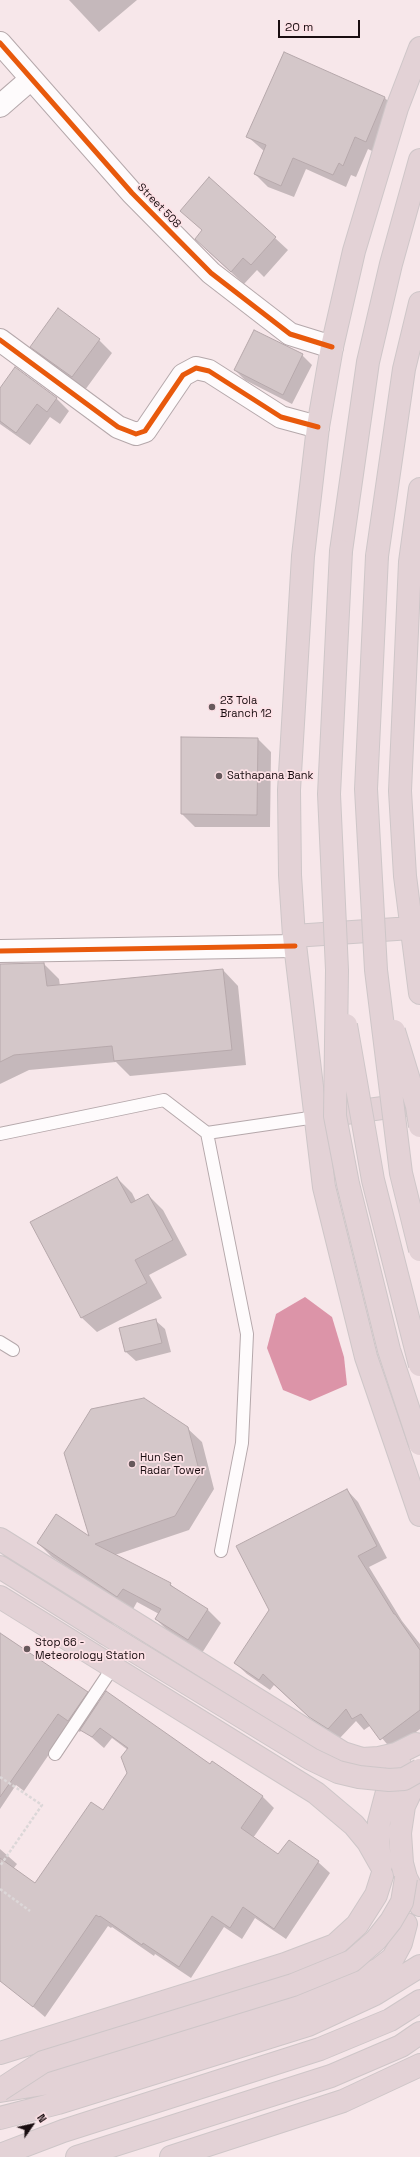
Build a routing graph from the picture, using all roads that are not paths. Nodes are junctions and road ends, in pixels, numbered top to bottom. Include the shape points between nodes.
1 (0, 44) edge
2 (420, 48) edge
3 (31, 79) junction
4 (0, 106) edge
5 (420, 160) edge
6 (420, 303) edge
7 (0, 340) edge
8 (332, 347) junction
9 (318, 427) junction
10 (420, 489) edge
11 (411, 928) junction
12 (294, 941) junction
13 (0, 951) edge
14 (337, 970) junction
15 (376, 970) junction
16 (420, 993) edge
17 (420, 1103) edge
18 (316, 1117) junction
19 (420, 1126) edge
20 (206, 1133) junction
21 (0, 1134) edge
22 (420, 1250) edge
23 (0, 1342) edge
24 (12, 1350) dead end
25 (420, 1365) edge
26 (420, 1444) edge
27 (420, 1515) edge
28 (0, 1538) edge
29 (221, 1552) dead end
30 (0, 1567) edge
31 (0, 1597) edge
32 (114, 1667) junction
33 (418, 1742) edge
34 (55, 1754) dead end
35 (420, 1771) edge
36 (381, 1870) junction
37 (406, 1878) junction
38 (420, 1905) edge
39 (413, 1932) edge
40 (420, 1966) edge
41 (420, 2001) edge
42 (420, 2033) edge
43 (0, 2053) edge
44 (420, 2065) edge
45 (0, 2091) edge
46 (0, 2118) edge
47 (0, 2155) edge
48 (77, 2157) edge
49 (171, 2157) edge

1 - 3 street, Street 508
2 - 8 highway via 397,108 356,243
3 - 4 street
3 - 8 street, Street 508 via 132,193 211,273 290,334
5 - 14 highway, bridge via 391,264 368,362 341,551 329,794
6 - 15 highway, bridge via 404,369 377,556 366,789
7 - 9 street via 118,427 136,434 145,431 183,375 196,368 209,371 281,417
8 - 9 highway
9 - 12 highway via 303,556 289,790
10 - 11 highway via 410,562 400,791
11 - 12 highway
11 - 16 highway
12 - 13 street
12 - 18 highway
14 - 25 highway, bridge via 373,1180
14 - 26 highway, bridge via 335,1116 348,1184 389,1350
15 - 19 highway, bridge via 417,1106
15 - 22 highway, bridge via 401,1173
17 - 18 highway
18 - 20 lane
18 - 27 highway via 324,1187 366,1356
20 - 21 lane via 164,1100
20 - 29 lane via 247,1334 242,1443
23 - 24 lane
28 - 33 highway via 343,1753 362,1759 379,1758 396,1754
30 - 35 highway, bridge via 311,1759 338,1772 359,1777 404,1779
31 - 32 highway
32 - 34 lane
32 - 36 highway via 316,1793 354,1825 368,1842
33 - 36 highway via 401,1763 388,1788 382,1807 378,1842
35 - 37 highway via 404,1806 400,1833
36 - 39 highway via 396,1910
36 - 43 highway via 376,1895 357,1925 335,1945 285,1964
37 - 38 highway
37 - 45 highway, bridge via 402,1902 392,1921 376,1940 352,1961 292,1985 43,2062
39 - 45 highway via 401,1943 392,1958 378,1969 328,1994 50,2083
40 - 46 highway via 375,1994 308,2025 58,2103
41 - 47 highway via 390,2020 320,2050 63,2131
42 - 48 highway via 401,2046 331,2076
44 - 49 highway via 343,2101

